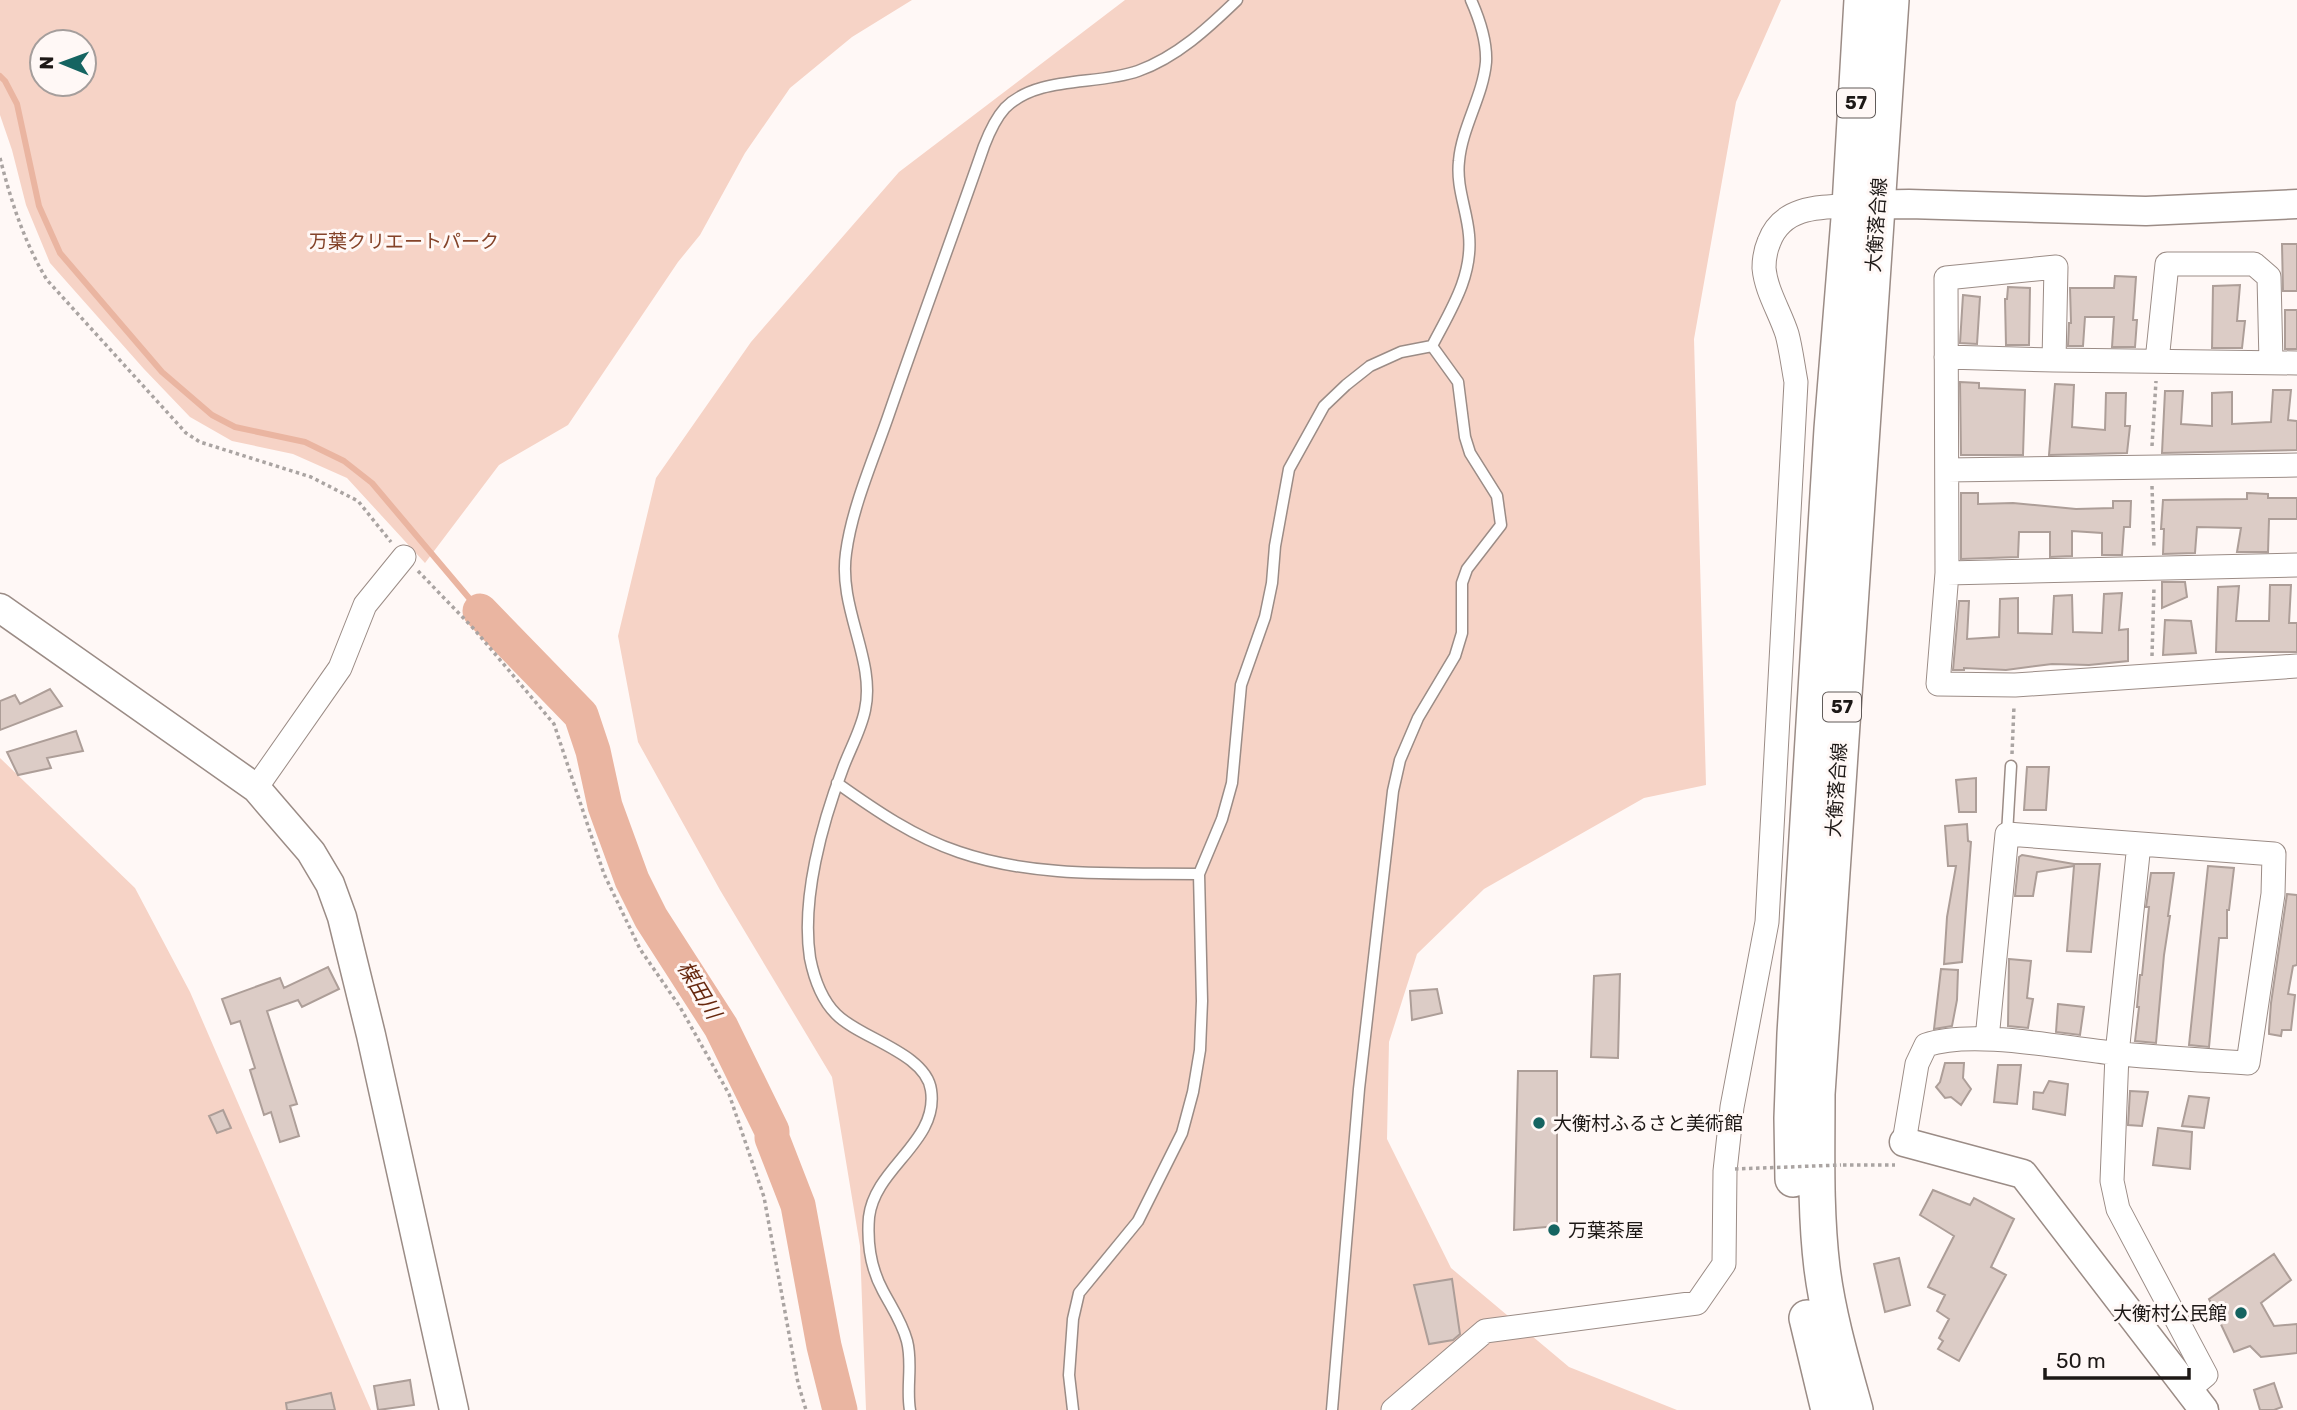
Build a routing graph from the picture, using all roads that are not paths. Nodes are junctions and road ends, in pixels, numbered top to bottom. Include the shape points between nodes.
1 (1237, 0) edge
2 (1471, 0) edge
3 (1862, 0) edge
4 (1891, 0) edge
5 (2297, 204) edge
6 (1864, 205) junction
7 (1432, 346) junction
8 (1946, 357) junction
9 (2054, 360) junction
10 (2157, 361) junction
11 (2271, 362) junction
12 (2297, 363) edge
13 (2297, 465) edge
14 (1947, 470) junction
15 (404, 557) road end
16 (2297, 565) edge
17 (1947, 573) junction
18 (0, 608) edge
19 (2297, 666) edge
20 (2011, 766) road end
21 (837, 783) junction
22 (256, 788) junction
23 (2007, 834) junction
24 (2139, 844) junction
25 (1199, 874) junction
26 (1987, 1039) junction
27 (2117, 1054) junction
28 (1903, 1153) joint
29 (2196, 1400) edge
30 (454, 1410) edge
31 (909, 1410) edge
32 (1073, 1410) edge
33 (1332, 1410) edge
34 (1393, 1410) edge
35 (1829, 1410) edge
36 (1855, 1410) edge

1 - 21 lane via 1169,57 1137,72 1022,96 993,124 910,353 846,550 845,594 868,687 865,711
2 - 7 lane via 1484,39 1486,63 1458,163 1469,260 1463,286
3 - 6 main road, 大衡落合線 / 57
4 - 6 main road, 大衡落合線 / 57
5 - 6 street via 2146,211
6 - 34 street via 1799,211 1782,220 1766,249 1764,268 1787,335 1796,382 1767,922 1732,1107 1725,1171 1724,1264 1697,1303 1485,1331
6 - 35 main road, 大衡落合線 / 57 via 1831,442 1792,1118 1793,1208 1800,1270
6 - 36 main road, 大衡落合線 / 57 via 1817,1094 1822,1268
7 - 25 lane via 1401,352 1370,366 1346,386 1324,406 1289,469 1265,617 1241,685 1231,783
7 - 33 lane via 1458,382 1465,437 1497,496 1501,525 1467,569 1462,583 1462,633 1455,656 1418,718 1393,791 1359,1089
8 - 9 street
8 - 9 street via 1946,278 2056,267
8 - 14 street
9 - 10 street
10 - 11 street
10 - 11 street via 2167,264 2254,264 2269,277
11 - 12 street
13 - 14 street
14 - 17 street
15 - 22 street via 365,605 340,668
16 - 17 street
17 - 19 street via 1938,684 2015,685
18 - 22 street
20 - 23 lane
21 - 25 lane via 925,838 989,861 1076,872
21 - 31 lane via 811,887 808,925 814,976 836,1014 919,1068 931,1086 932,1109 923,1130 877,1191 869,1215 872,1263 908,1345
22 - 30 street via 311,852 342,917
23 - 24 street
23 - 26 street
24 - 27 street
24 - 27 street via 2274,854 2273,894 2248,1063
25 - 32 lane via 1202,1001 1193,1091 1182,1133 1138,1221 1079,1293 1069,1375
26 - 27 street
26 - 28 street via 1944,1039 1926,1045 1917,1064
27 - 29 street via 2112,1181 2118,1209 2206,1375
28 - 29 street via 2023,1174

